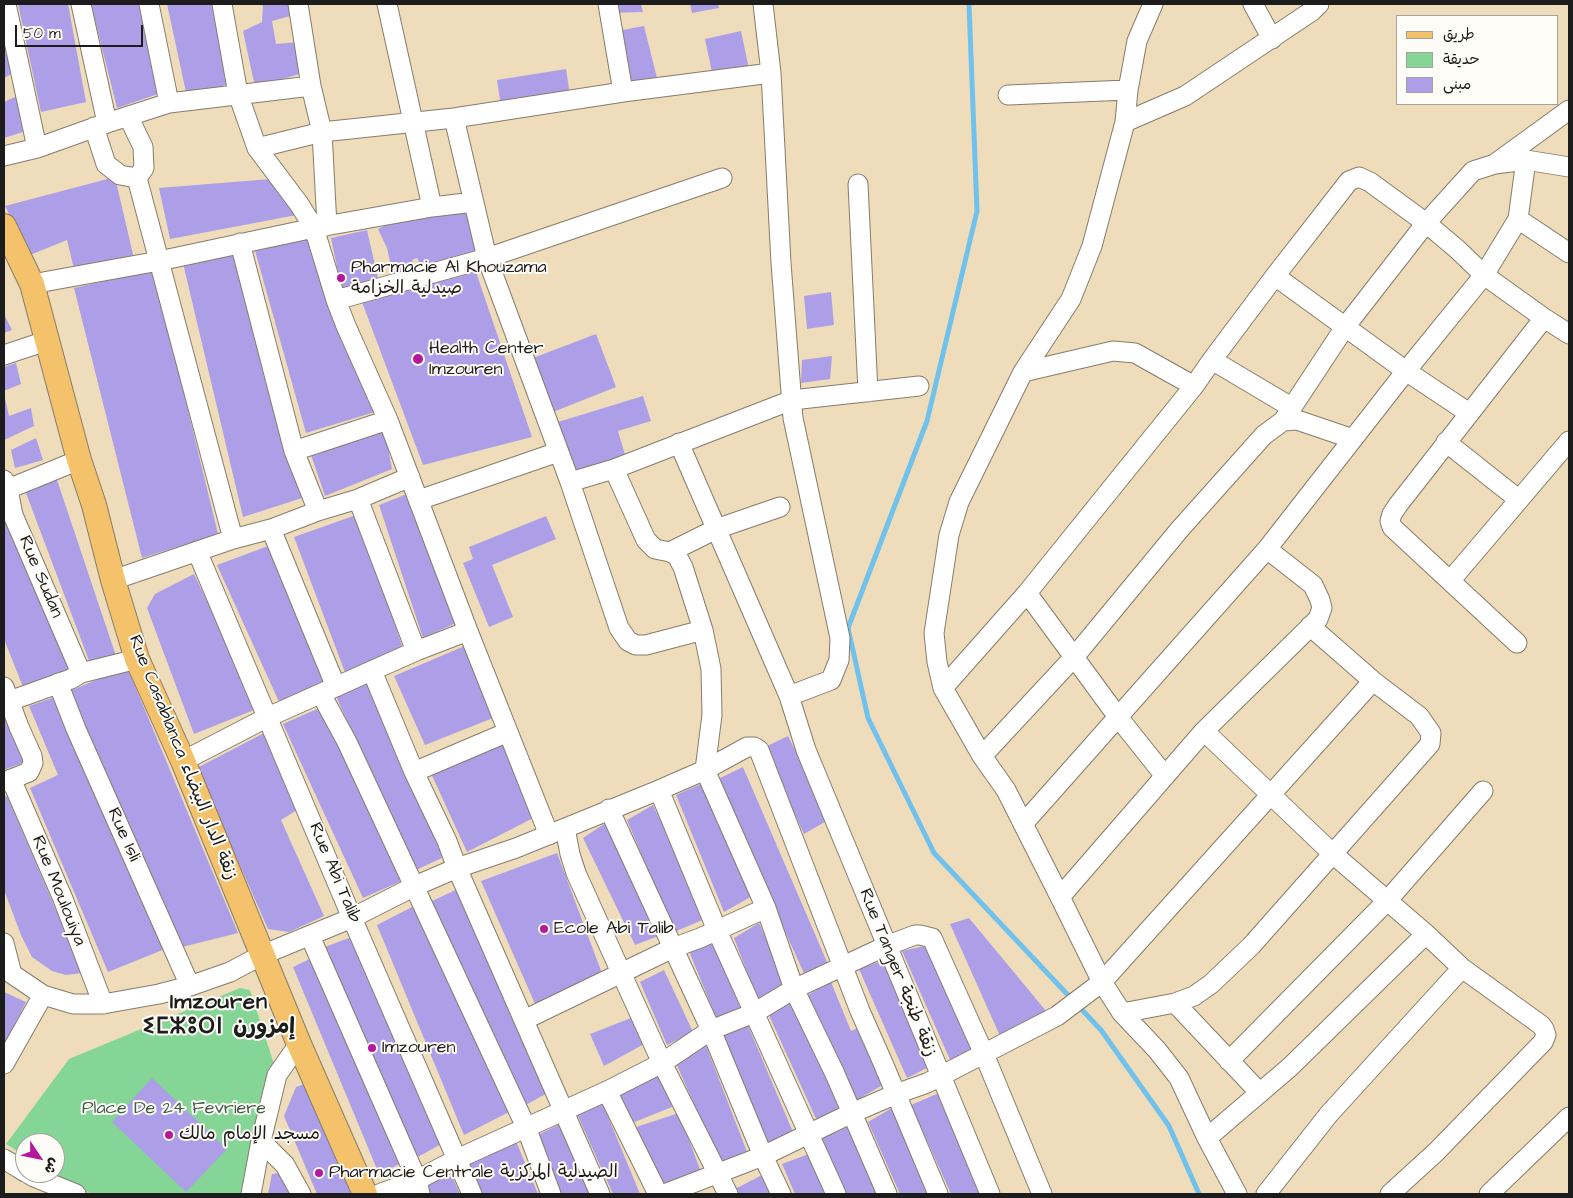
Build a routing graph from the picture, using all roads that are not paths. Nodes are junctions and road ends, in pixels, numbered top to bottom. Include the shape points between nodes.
1 (6, 4) edge
2 (81, 4) edge
3 (150, 4) edge
4 (222, 4) edge
5 (298, 4) edge
6 (386, 4) edge
7 (608, 4) edge
8 (763, 4) edge
9 (1153, 4) edge
10 (1253, 4) edge
11 (1319, 4) edge
12 (1272, 39) junction
13 (771, 73) junction
14 (311, 86) junction
15 (1128, 90) junction
16 (623, 92) junction
17 (238, 94) junction
18 (1008, 95) dead end
19 (169, 103) junction
20 (1569, 110) edge
21 (128, 116) junction
22 (454, 118) junction
23 (1125, 122) junction
24 (413, 124) junction
25 (101, 125) junction
26 (322, 132) junction
27 (36, 148) junction
28 (257, 148) junction
29 (4, 156) edge
30 (1526, 160) junction
31 (1495, 164) junction
32 (1569, 167) edge
33 (137, 178) junction
34 (722, 178) dead end
35 (858, 184) dead end
36 (474, 202) junction
37 (432, 207) junction
38 (1518, 219) junction
39 (1426, 223) junction
40 (4, 226) edge
41 (320, 227) junction
42 (240, 243) junction
43 (1569, 253) edge
44 (487, 258) junction
45 (159, 261) junction
46 (1484, 275) junction
47 (1275, 276) junction
48 (32, 284) junction
49 (336, 300) junction
50 (1544, 318) junction
51 (1345, 327) junction
52 (1569, 334) edge
53 (46, 342) junction
54 (4, 355) edge
55 (1212, 360) junction
56 (1406, 371) junction
57 (1022, 372) junction
58 (919, 386) dead end
59 (1194, 386) junction
60 (868, 392) junction
61 (792, 400) junction
62 (1469, 413) junction
63 (1287, 414) junction
64 (388, 420) junction
65 (1353, 439) junction
66 (1569, 441) edge
67 (1446, 442) junction
68 (679, 443) junction
69 (294, 451) junction
70 (558, 452) junction
71 (79, 460) junction
72 (614, 469) junction
73 (410, 477) junction
74 (570, 482) junction
75 (6, 484) edge
76 (358, 499) junction
77 (419, 500) junction
78 (1518, 500) junction
79 (780, 507) dead end
80 (318, 511) junction
81 (9, 517) edge
82 (271, 529) junction
83 (716, 529) junction
84 (233, 539) junction
85 (1267, 549) junction
86 (197, 551) junction
87 (670, 552) junction
88 (113, 580) junction
89 (1450, 582) junction
90 (1027, 593) junction
91 (1310, 626) junction
92 (703, 630) junction
93 (468, 631) junction
94 (1517, 643) dead end
95 (416, 651) junction
96 (1075, 656) junction
97 (137, 659) junction
98 (372, 671) junction
99 (81, 673) junction
100 (1373, 681) junction
101 (58, 683) junction
102 (943, 688) junction
103 (329, 690) junction
104 (789, 696) junction
105 (5, 697) edge
106 (268, 717) junction
107 (1118, 717) junction
108 (1204, 731) junction
109 (508, 732) junction
110 (982, 756) junction
111 (183, 761) junction
112 (705, 770) junction
113 (414, 772) junction
114 (1165, 776) junction
115 (8, 781) edge
116 (659, 790) junction
117 (1483, 791) dead end
118 (1270, 794) junction
119 (609, 809) junction
120 (1023, 824) junction
121 (557, 831) junction
122 (1333, 854) junction
123 (457, 868) junction
124 (415, 886) junction
125 (1060, 896) junction
126 (1387, 901) junction
127 (766, 908) junction
128 (352, 918) junction
129 (717, 930) junction
130 (1426, 934) junction
131 (310, 936) junction
132 (4, 943) edge
133 (886, 946) junction
134 (673, 948) junction
135 (262, 955) junction
136 (843, 968) junction
137 (1462, 968) junction
138 (622, 973) junction
139 (6, 974) edge
140 (1102, 982) junction
141 (190, 986) junction
142 (794, 989) junction
143 (43, 995) junction
144 (103, 1004) junction
145 (1175, 1004) junction
146 (1122, 1013) junction
147 (754, 1014) junction
148 (524, 1020) junction
149 (711, 1030) junction
150 (299, 1044) junction
151 (984, 1054) junction
152 (1229, 1061) junction
153 (662, 1063) junction
154 (4, 1064) edge
155 (940, 1077) junction
156 (607, 1091) junction
157 (1260, 1093) junction
158 (896, 1094) junction
159 (563, 1110) junction
160 (852, 1113) junction
161 (1569, 1117) edge
162 (526, 1127) junction
163 (808, 1135) junction
164 (1207, 1138) junction
165 (261, 1141) junction
166 (763, 1156) junction
167 (4, 1159) edge
168 (457, 1159) junction
169 (15, 1166) edge
170 (718, 1173) junction
171 (49, 1183) edge
172 (418, 1187) edge
173 (76, 1194) edge
174 (251, 1194) edge
175 (301, 1194) edge
176 (366, 1194) edge
177 (379, 1194) edge
178 (472, 1194) edge
179 (551, 1194) edge
180 (600, 1194) edge
181 (658, 1194) edge
182 (664, 1194) edge
183 (728, 1194) edge
184 (781, 1194) edge
185 (836, 1194) edge
186 (886, 1194) edge
187 (938, 1194) edge
188 (990, 1194) edge
189 (1042, 1194) edge
190 (1237, 1194) edge
191 (1266, 1194) edge
192 (1390, 1194) edge
193 (1490, 1194) edge

1 - 27 street
2 - 25 street
3 - 19 street
4 - 17 street
5 - 14 street
6 - 24 street
7 - 16 street
8 - 13 street
9 - 15 street via 1137,41
10 - 12 street
11 - 12 street
12 - 23 street via 1185,96
13 - 16 street
13 - 61 street
14 - 17 street
14 - 26 street
15 - 18 street
15 - 23 street
16 - 22 street
17 - 19 street
17 - 28 street
19 - 21 street
20 - 31 street
21 - 25 street
21 - 33 street via 143,147 144,168
22 - 24 street
22 - 36 street
23 - 57 street via 1092,246 1071,299
24 - 26 street
24 - 37 street
25 - 27 street
25 - 33 street via 106,164 120,175
26 - 28 street
26 - 41 street
27 - 29 street
28 - 41 street
30 - 31 street
30 - 32 street
30 - 38 street
31 - 39 street via 1472,171
33 - 45 street
34 - 44 street
35 - 60 street
36 - 37 street
36 - 44 street
37 - 41 street
38 - 43 street
38 - 46 street
39 - 46 street
39 - 47 street via 1359,177 1349,181
39 - 51 street
40 - 48 main road, Rue Casablanca زنقة الدار البيضاء
41 - 42 street
41 - 49 street
42 - 45 street
42 - 69 street
44 - 49 street
44 - 70 street
45 - 48 street
45 - 84 street
46 - 50 street
46 - 56 street
47 - 51 street
47 - 55 street
48 - 53 main road, Rue Casablanca زنقة الدار البيضاء
49 - 64 street
50 - 52 street
50 - 62 street
51 - 56 street
51 - 63 street
53 - 54 street
53 - 71 main road, Rue Casablanca زنقة الدار البيضاء
55 - 59 street
55 - 63 street
56 - 62 street
56 - 65 street
57 - 59 street via 1113,351 1135,353
57 - 102 street via 959,502 949,535 934,633
58 - 60 street
59 - 90 street
60 - 61 street
61 - 68 street
61 - 104 street via 793,418 840,638 839,660 831,680
62 - 67 street
63 - 65 street
63 - 96 street via 1264,435 1187,522
64 - 69 street
64 - 73 street
65 - 85 street
66 - 78 street
67 - 78 street
67 - 89 street via 1398,505 1390,521 1392,527
68 - 72 street
68 - 83 street, Rue Tanger زنقة طنجة
69 - 80 street
70 - 74 street
70 - 77 street
71 - 75 street
71 - 88 main road, Rue Casablanca زنقة الدار البيضاء
72 - 74 street
72 - 87 street via 646,540 654,549
73 - 76 street
73 - 77 street
74 - 92 street via 619,628 628,641 646,645
75 - 81 street, Rue Sudan
76 - 80 street
76 - 95 street
77 - 93 street
78 - 89 street
79 - 83 street
80 - 82 street
81 - 99 street, Rue Sudan
82 - 84 street
82 - 103 street
83 - 87 street
83 - 104 street, Rue Tanger زنقة طنجة
84 - 86 street
85 - 91 street via 1313,586 1317,593 1322,608 1318,619
85 - 107 street
86 - 88 street
86 - 106 street, Rue Abi Talib
87 - 92 street via 683,566
88 - 97 main road, Rue Casablanca زنقة الدار البيضاء
89 - 94 street
90 - 96 street
90 - 102 street
91 - 100 street
91 - 108 street
92 - 112 street via 711,669 712,715
93 - 95 street
93 - 109 street
95 - 98 street
96 - 107 street
96 - 110 street
97 - 99 street
97 - 111 main road, Rue Casablanca زنقة الدار البيضاء
98 - 103 street
98 - 113 street
99 - 101 street
100 - 118 street
100 - 122 street via 1419,716 1431,733 1430,744
101 - 105 street
101 - 141 street, Rue Isli
102 - 110 street
103 - 106 street
103 - 124 street via 348,742
104 - 133 street, Rue Tanger زنقة طنجة via 806,750
105 - 115 street via 33,764 29,772
106 - 111 street
106 - 128 street, Rue Abi Talib
107 - 114 street
107 - 120 street
108 - 114 street
108 - 118 street
109 - 113 street
109 - 121 street
110 - 120 street via 1006,790
111 - 135 main road, Rue Casablanca زنقة الدار البيضاء
112 - 116 street
112 - 127 street
112 - 136 street via 747,747 759,750
113 - 123 street
114 - 125 street
115 - 144 street, Rue Moulouiya via 63,899
116 - 119 street
116 - 129 street
117 - 126 street
118 - 122 street
118 - 140 street
119 - 121 street
119 - 134 street
120 - 125 street
121 - 123 street
121 - 138 street
122 - 126 street
122 - 145 street via 1251,946 1211,984
123 - 124 street
123 - 148 street
124 - 128 street
124 - 162 street
125 - 140 street
126 - 130 street
126 - 152 street
127 - 129 street
127 - 142 street
128 - 131 street
128 - 168 street, Rue Abi Talib
129 - 134 street
129 - 147 street
130 - 137 street
130 - 157 street
131 - 135 street
131 - 172 street
132 - 139 street
133 - 136 street
133 - 151 street via 915,935 932,938
133 - 155 street, Rue Tanger زنقة طنجة
134 - 138 street
134 - 149 street
135 - 141 street via 230,972
135 - 150 main road, Rue Casablanca زنقة الدار البيضاء
136 - 142 street
136 - 158 street
137 - 191 street via 1329,1114
137 - 192 street via 1541,1025 1546,1035 1543,1042 1436,1152
138 - 148 street
138 - 153 street
139 - 143 street
140 - 146 street
140 - 151 street via 1057,1016
141 - 144 street
142 - 147 street
142 - 160 street
143 - 144 street via 73,1004
143 - 154 street
145 - 146 street
145 - 152 street
146 - 164 street via 1179,1078
147 - 149 street
147 - 163 street
148 - 159 street
149 - 153 street
149 - 166 street
150 - 165 street via 278,1075
150 - 176 main road, Rue Casablanca زنقة الدار البيضاء
151 - 155 street
151 - 189 street
152 - 157 street
153 - 156 street
153 - 170 street
155 - 158 street
155 - 188 street, Rue Tanger زنقة طنجة
156 - 159 street
156 - 181 street
157 - 164 street
158 - 160 street
158 - 187 street
159 - 162 street
159 - 180 street
160 - 163 street
160 - 186 street
161 - 193 street
162 - 168 street
162 - 179 street
163 - 166 street
163 - 185 street
164 - 190 street
165 - 174 street
165 - 175 street via 285,1164
166 - 170 street
166 - 184 street
167 - 169 street
168 - 172 street
168 - 178 street, Rue Abi Talib
170 - 182 street
170 - 183 street
171 - 173 street
172 - 177 street

